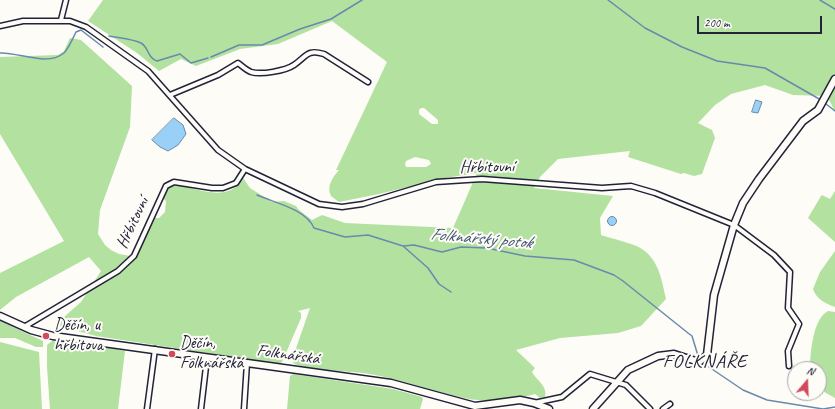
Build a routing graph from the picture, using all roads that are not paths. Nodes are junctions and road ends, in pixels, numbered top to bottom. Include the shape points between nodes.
1 (66, 0) edge
2 (61, 20) junction
3 (0, 26) edge
4 (835, 78) edge
5 (368, 82) dead end
6 (170, 95) junction
7 (245, 170) junction
8 (734, 225) junction
9 (0, 316) edge
10 (24, 327) junction
11 (155, 350) junction
12 (207, 358) junction
13 (789, 361) edge
14 (247, 363) junction
15 (623, 376) junction
16 (616, 382) junction
17 (626, 385) junction
18 (534, 403) junction
19 (670, 404) dead end
20 (147, 409) edge
21 (201, 409) edge
22 (244, 409) edge
23 (549, 409) edge
24 (593, 409) edge
25 (650, 409) edge
26 (663, 409) edge

1 - 2 street
2 - 3 street, Hřbitovní via 23,21
2 - 6 street, Hřbitovní via 86,27 125,53 148,71
4 - 8 street via 818,110 803,121 759,179 743,203
5 - 6 street via 324,54 309,52 287,68 266,72 249,71 238,63 218,75
6 - 7 street, Hřbitovní via 218,150
7 - 8 street, Hřbitovní via 302,198 319,204 342,207 385,198 436,182 482,179 602,188 631,186
7 - 10 street, Hřbitovní via 236,184 223,188 174,182 166,186 134,256 118,271
8 - 13 street, Hřbitovní via 774,255 790,272 788,308 798,324 788,351
8 - 15 street via 714,295 707,355 699,362 674,354 658,356 628,370
9 - 10 street, Folknářská
10 - 11 street, Folknářská via 53,336
11 - 12 street, Folknářská
11 - 20 street
12 - 14 street, Folknářská
12 - 21 street
14 - 18 street, Folknářská via 391,383 475,406 520,400
14 - 22 street
15 - 16 street
15 - 17 street
16 - 17 street
16 - 18 street via 590,374 562,397
16 - 24 street
17 - 25 street
18 - 23 street, Folknářská
19 - 26 street

